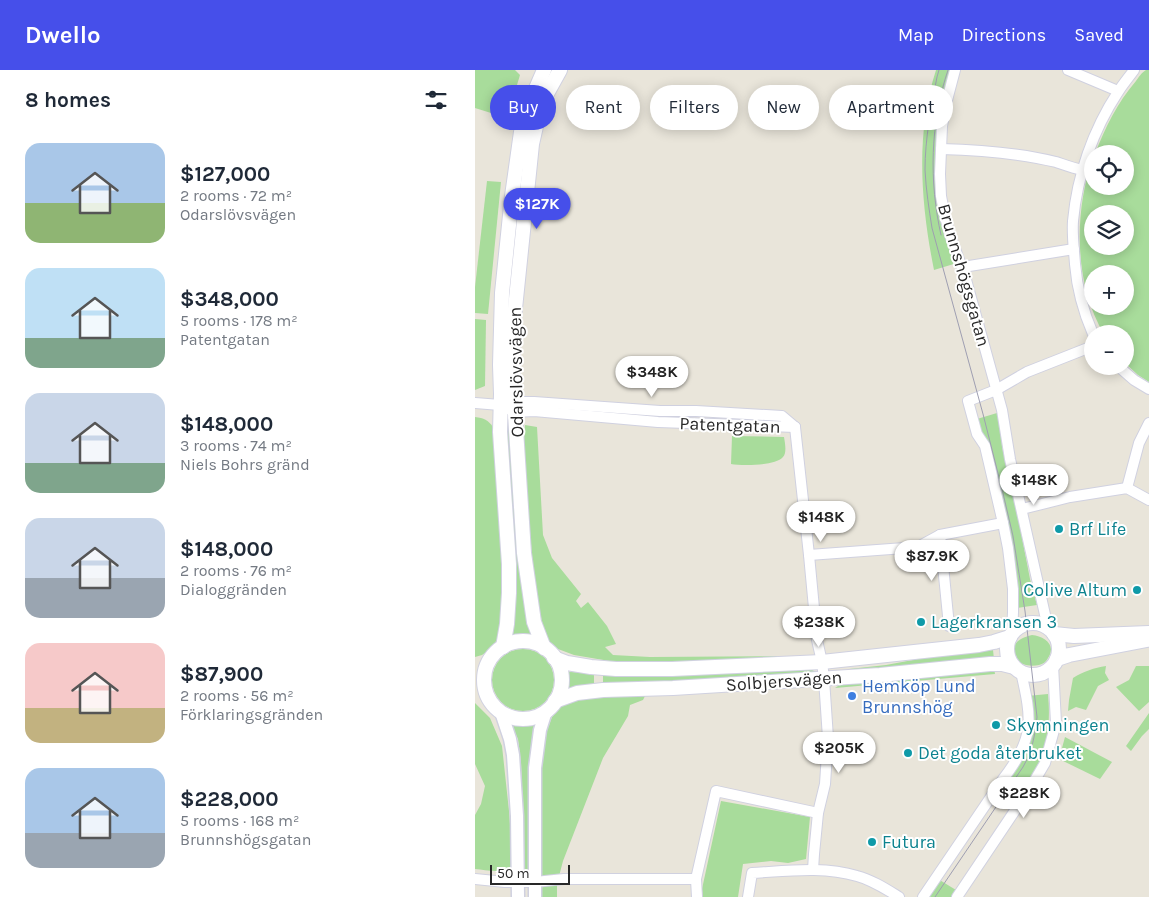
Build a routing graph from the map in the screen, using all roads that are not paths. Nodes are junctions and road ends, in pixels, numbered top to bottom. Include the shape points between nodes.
1 (544, 70) edge
2 (560, 70) edge
3 (955, 70) edge
4 (1068, 70) edge
5 (1134, 70) edge
6 (1118, 91) junction
7 (941, 149) junction
8 (1082, 170) junction
9 (1074, 249) junction
10 (963, 267) junction
11 (1090, 325) edge
12 (1084, 350) edge
13 (1129, 375) edge
14 (1149, 389) edge
15 (996, 390) junction
16 (475, 403) edge
17 (500, 405) junction
18 (515, 407) junction
19 (1149, 423) edge
20 (1127, 488) junction
21 (1149, 500) edge
22 (1022, 509) junction
23 (1003, 523) junction
24 (941, 535) junction
25 (809, 555) junction
26 (949, 626) dead end
27 (1051, 631) junction
28 (1149, 633) edge
29 (1011, 635) junction
30 (1149, 639) edge
31 (503, 647) junction
32 (544, 648) junction
33 (491, 657) junction
34 (554, 658) junction
35 (822, 662) junction
36 (1055, 662) junction
37 (475, 666) edge
38 (1018, 669) junction
39 (824, 678) junction
40 (475, 695) edge
41 (489, 699) junction
42 (551, 706) junction
43 (501, 712) junction
44 (818, 813) junction
45 (813, 870) junction
46 (475, 879) edge
47 (696, 880) junction
48 (518, 882) junction
49 (535, 882) junction
50 (518, 897) edge
51 (535, 897) edge
52 (697, 897) edge
53 (748, 897) edge
54 (899, 897) edge
55 (923, 897) edge
56 (957, 897) edge

1 - 17 main road, Odarslövsvägen via 523,126 515,164 502,293
2 - 18 main road, Odarslövsvägen via 545,97 532,144 513,328
3 - 7 street, Brunnshögsgatan via 942,126
4 - 6 street
5 - 6 street
6 - 8 street
7 - 8 street via 1012,154
7 - 10 street, Brunnshögsgatan via 941,196 950,235
8 - 9 street via 1073,222
9 - 10 street
9 - 11 street via 1081,301
10 - 15 street, Brunnshögsgatan
12 - 15 street via 1027,372
13 - 14 street
15 - 22 street, Brunnshögsgatan
15 - 23 street via 968,401 977,434 985,446
16 - 17 street
17 - 18 street
17 - 31 main road, Odarslövsvägen via 509,564 509,610
18 - 25 street, Patentgatan via 658,422 795,427
18 - 32 main road, Odarslövsvägen via 524,553 534,622
19 - 20 street via 1139,443
20 - 21 street
20 - 22 street via 1070,496
22 - 27 street, Brunnshögsgatan
23 - 24 street
23 - 29 street via 1013,588
24 - 25 street via 918,547
24 - 26 street
25 - 35 street
27 - 28 main road, Solbjersvägen via 1074,636
27 - 29 main road, Solbjersvägen via 1033,623 1018,628
27 - 36 main road via 1059,647
29 - 35 main road, Solbjersvägen via 971,646
29 - 38 main road via 1009,659
30 - 36 main road, Solbjersvägen via 1069,656
31 - 32 main road via 528,642
31 - 33 main road
32 - 34 main road
33 - 37 main road
33 - 41 main road via 484,674
34 - 35 main road, Solbjersvägen via 567,663 616,669
34 - 42 main road via 560,670 561,683
35 - 39 street
36 - 38 main road, Solbjersvägen via 1039,674 1032,675
36 - 56 street via 1056,723 1045,763
38 - 39 main road, Solbjersvägen via 990,664
38 - 55 street via 1029,713 1025,745
39 - 42 main road, Solbjersvägen via 603,690 577,693
39 - 44 street via 828,738 825,784
40 - 41 main road
41 - 43 main road
42 - 43 main road via 529,719 509,717
42 - 49 street via 540,730 535,768
43 - 48 street via 513,755
44 - 45 street
44 - 47 street via 716,791
45 - 53 street via 752,872
45 - 54 street via 859,876
46 - 48 street
47 - 49 street
47 - 52 street
48 - 49 street
48 - 50 street
49 - 51 street

